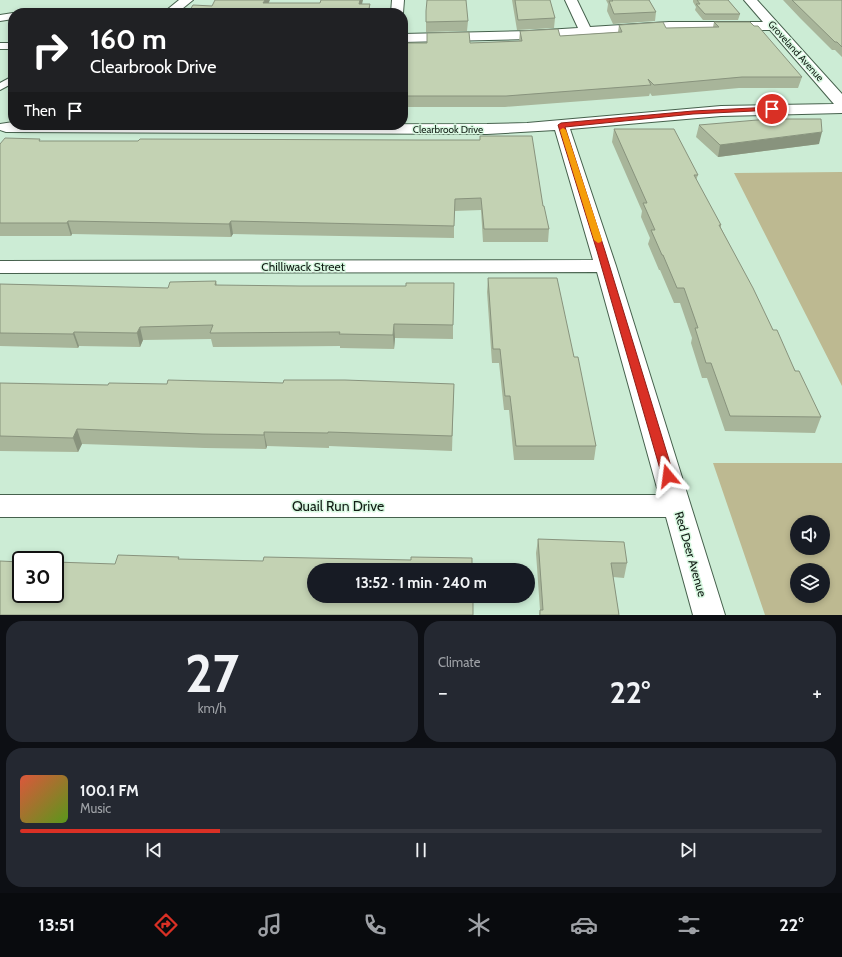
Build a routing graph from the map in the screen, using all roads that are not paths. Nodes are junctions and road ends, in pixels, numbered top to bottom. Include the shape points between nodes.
1 (187, 0) edge
2 (571, 0) edge
3 (750, 0) edge
4 (176, 8) edge
5 (773, 26) junction
6 (586, 32) junction
7 (408, 38) edge
8 (842, 103) edge
9 (842, 108) edge
10 (561, 125) junction
11 (408, 129) edge
12 (0, 266) edge
13 (606, 266) junction
14 (0, 506) edge
15 (677, 506) junction
16 (709, 615) edge

1 - 4 street
2 - 6 street
3 - 5 street, Groveland Avenue
5 - 6 street via 669,26
5 - 8 street, Groveland Avenue
6 - 7 street
9 - 10 street, Clearbrook Drive via 720,110
10 - 11 street, Clearbrook Drive via 487,129
10 - 13 street, Red Deer Avenue
12 - 13 street, Chilliwack Street
13 - 15 street, Red Deer Avenue
14 - 15 street, Quail Run Drive
15 - 16 street, Red Deer Avenue

